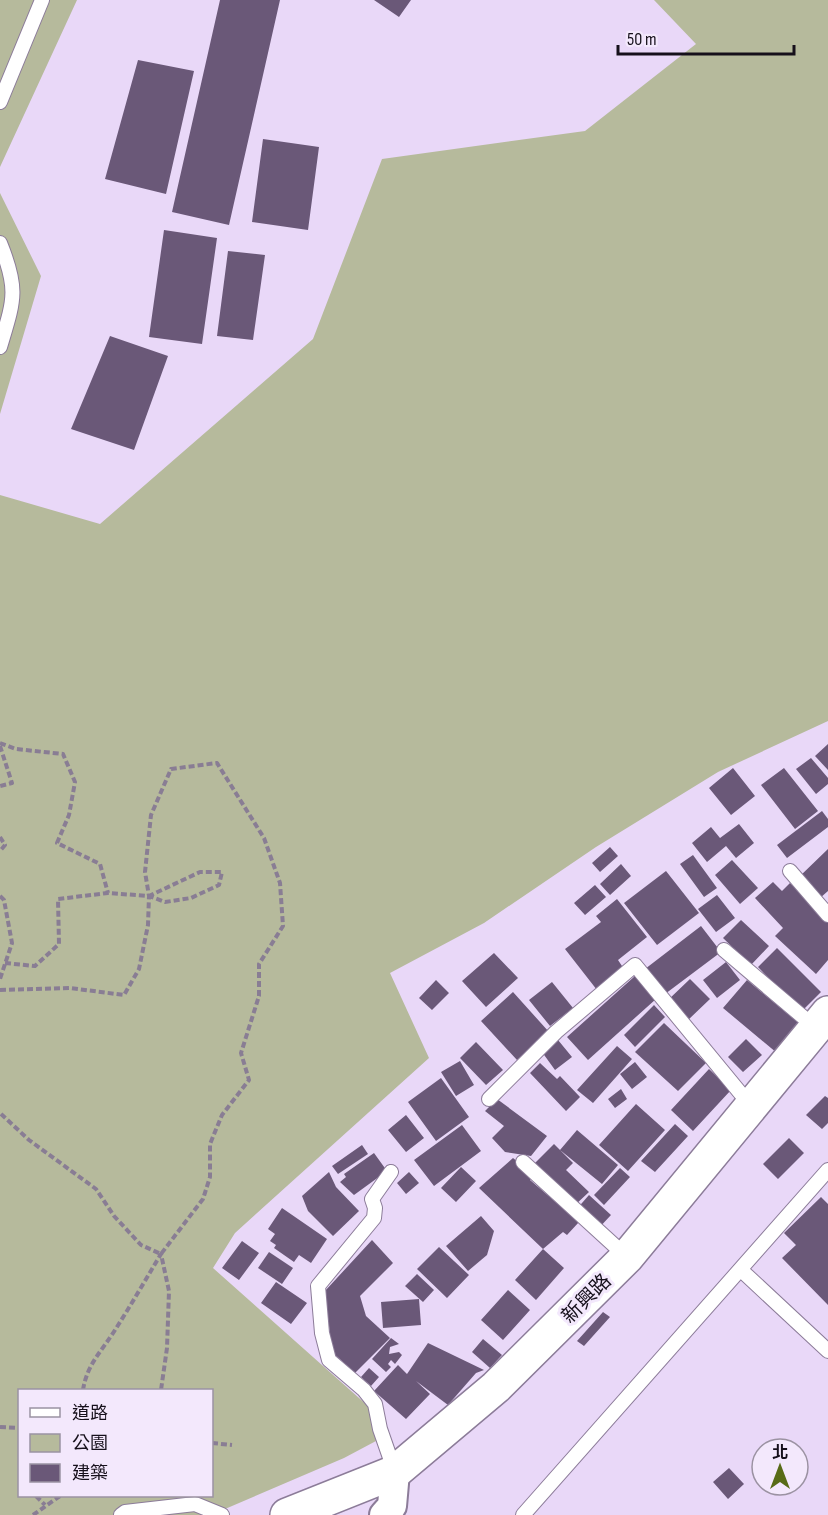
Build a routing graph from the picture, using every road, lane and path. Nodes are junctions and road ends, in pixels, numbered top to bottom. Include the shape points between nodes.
1 (42, 0) edge
2 (0, 102) edge
3 (0, 243) edge
4 (0, 347) edge
5 (0, 745) edge
6 (0, 786) edge
7 (0, 837) edge
8 (0, 851) edge
9 (790, 871) dead end
10 (108, 893) junction
11 (0, 896) edge
12 (149, 896) junction
13 (828, 915) edge
14 (724, 950) dead end
15 (5, 963) junction
16 (0, 979) edge
17 (0, 990) edge
18 (822, 1021) edge
19 (489, 1099) dead end
20 (753, 1108) junction
21 (0, 1113) edge
22 (524, 1162) dead end
23 (828, 1170) edge
24 (392, 1172) dead end
25 (161, 1254) junction
26 (627, 1257) junction
27 (741, 1270) junction
28 (828, 1351) edge
29 (83, 1389) edge
30 (161, 1389) edge
31 (0, 1427) edge
32 (18, 1428) edge
33 (213, 1443) edge
34 (232, 1445) dead end
35 (395, 1472) junction
36 (37, 1497) edge
37 (58, 1497) edge
38 (45, 1505) junction
39 (33, 1515) edge
40 (121, 1515) edge
41 (222, 1515) edge
42 (287, 1515) edge
43 (384, 1515) edge
44 (523, 1515) edge

1 - 2 lane
3 - 4 lane via 11,270 14,302
5 - 6 path via 12,783
5 - 10 path via 63,754 75,782 69,815 57,843 100,864
7 - 8 path via 5,845
9 - 13 lane
10 - 12 path
10 - 15 path via 58,899 59,944 35,966
11 - 15 path via 12,943
12 - 12 path via 165,902 191,898 219,885 222,872 200,872
12 - 17 path via 139,969 124,995 69,988
12 - 25 path via 145,872 151,814 171,769 217,763 264,838 280,883 283,926 259,964 259,996 241,1053 249,1080 222,1115 210,1143 210,1178 203,1198
14 - 18 lane
15 - 16 path
18 - 20 street, 新興路
19 - 20 lane via 556,1032 635,965
20 - 26 street, 新興路
21 - 25 path via 29,1140 96,1189 141,1245
22 - 26 lane
23 - 27 lane
24 - 35 lane via 372,1199 374,1218 318,1286 329,1360 375,1404
25 - 29 path via 94,1358
25 - 30 path via 169,1291
26 - 35 street, 新興路 via 496,1387
27 - 28 lane
27 - 44 lane
31 - 32 path
33 - 34 path
35 - 42 street, 新興路
35 - 43 street via 392,1506
36 - 38 path
37 - 38 path
38 - 39 path
40 - 41 lane via 195,1504

